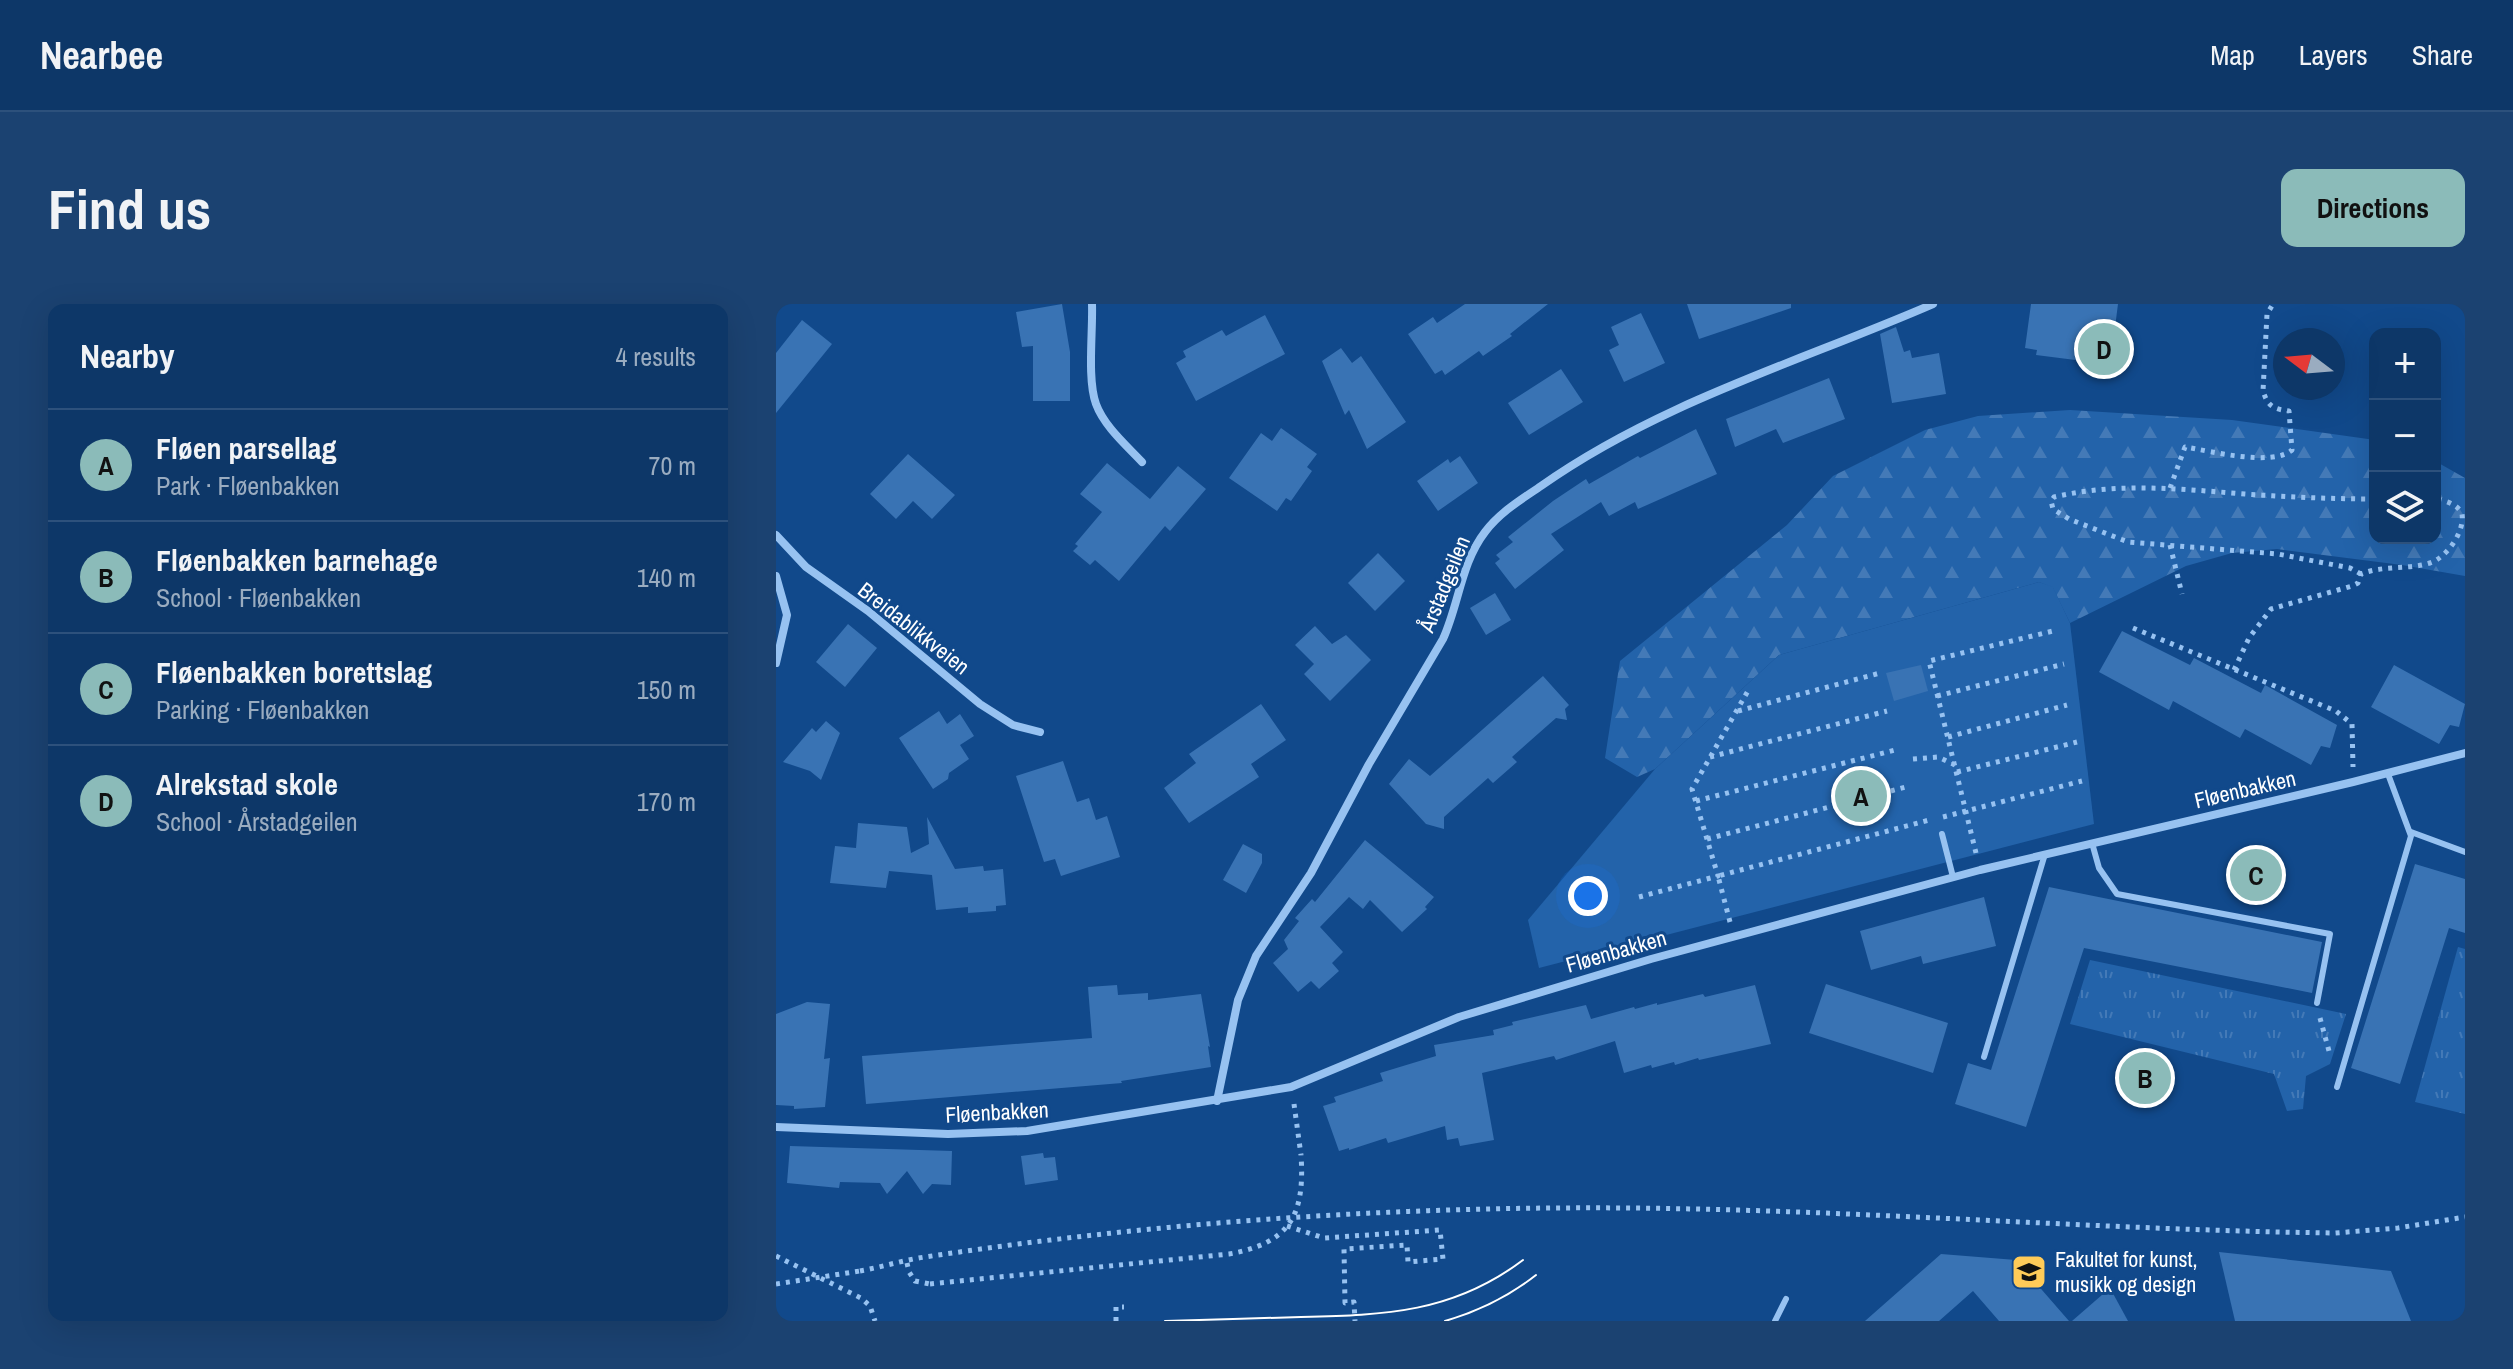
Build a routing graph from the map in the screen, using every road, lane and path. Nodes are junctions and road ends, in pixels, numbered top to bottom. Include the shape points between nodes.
1 (1092, 304) edge
2 (1933, 304) edge
3 (2273, 304) edge
4 (1142, 462) dead end
5 (2170, 488) junction
6 (2369, 499) edge
7 (2441, 500) edge
8 (776, 535) edge
9 (2170, 545) junction
10 (2361, 574) junction
11 (776, 576) edge
12 (2182, 594) dead end
13 (2133, 628) dead end
14 (2053, 631) dead end
15 (776, 663) edge
16 (2064, 664) dead end
17 (2234, 670) junction
18 (1880, 673) dead end
19 (1749, 689) dead end
20 (1937, 696) junction
21 (2067, 705) dead end
22 (1737, 711) junction
23 (1887, 711) dead end
24 (1040, 732) dead end
25 (1948, 737) junction
26 (2077, 742) dead end
27 (1895, 750) dead end
28 (2465, 753) edge
29 (1710, 757) junction
30 (1913, 759) dead end
31 (1956, 769) junction
32 (2388, 774) junction
33 (2082, 781) dead end
34 (2353, 782) junction
35 (1906, 787) dead end
36 (1696, 801) junction
37 (1966, 811) junction
38 (1915, 823) dead end
39 (2411, 832) junction
40 (1942, 834) dead end
41 (1707, 839) junction
42 (2092, 843) junction
43 (2465, 852) edge
44 (2045, 854) junction
45 (1980, 870) junction
46 (1718, 876) junction
47 (1953, 877) junction
48 (1639, 897) dead end
49 (1734, 937) junction
50 (2317, 1003) joint
51 (1984, 1057) dead end
52 (1291, 1087) junction
53 (2337, 1087) joint
54 (1217, 1101) junction
55 (776, 1127) edge
56 (2465, 1217) edge
57 (1287, 1226) junction
58 (776, 1256) edge
59 (907, 1263) junction
60 (776, 1284) edge
61 (1786, 1299) dead end
62 (1124, 1307) dead end
63 (875, 1321) edge
64 (1116, 1321) edge
65 (1355, 1321) edge
66 (1775, 1321) edge

1 - 4 street via 1096,404
2 - 54 street, Årstadgeilen via 1670,412 1582,457 1487,529 1467,564 1443,639 1311,873 1256,956 1238,1000
3 - 5 path via 2267,314 2263,391 2273,409 2289,411 2292,450 2255,457 2185,447
5 - 6 path
5 - 9 path via 2084,490 2054,497 2051,506 2116,539
7 - 10 path via 2462,514 2457,542 2434,562
8 - 24 street, Breidablikkveien via 806,567 980,704 1013,725
9 - 10 path via 2278,554
9 - 12 path
10 - 17 path via 2352,586 2271,609
11 - 15 street via 787,615
13 - 17 path
14 - 20 path via 1929,661
16 - 20 path
17 - 34 path via 2336,711 2352,724
18 - 22 path
19 - 22 path
20 - 25 path
21 - 25 path
22 - 29 path
23 - 29 path
25 - 31 path
26 - 31 path
27 - 36 path
28 - 32 street, Fløenbakken
29 - 36 path via 1692,789
30 - 31 path via 1938,757
31 - 37 path
32 - 34 street, Fløenbakken
32 - 39 lane
33 - 37 path
34 - 42 street, Fløenbakken
35 - 41 path
36 - 41 path
37 - 45 path
38 - 46 path
39 - 43 lane
39 - 53 lane
40 - 47 lane
41 - 46 path
42 - 44 street, Fløenbakken
42 - 50 lane via 2099,868 2117,894 2330,934
44 - 45 street, Fløenbakken
44 - 51 lane
45 - 47 street, Fløenbakken
46 - 48 path
46 - 49 path
47 - 49 street, Fløenbakken
49 - 52 street, Fløenbakken via 1459,1017
50 - 53 path
52 - 54 street, Fløenbakken
52 - 57 path, bridge via 1302,1194
54 - 55 street, Fløenbakken via 1027,1131 948,1134
56 - 59 path via 2335,1233 1756,1210 1405,1211 1147,1229
57 - 59 path, bridge via 1260,1247 1229,1254 930,1284 915,1281
57 - 65 path via 1324,1238 1440,1230 1443,1259 1408,1262 1407,1245 1344,1249 1345,1303 1354,1302
58 - 63 path via 861,1298
59 - 60 path, bridge
61 - 66 lane
62 - 64 path via 1116,1307

